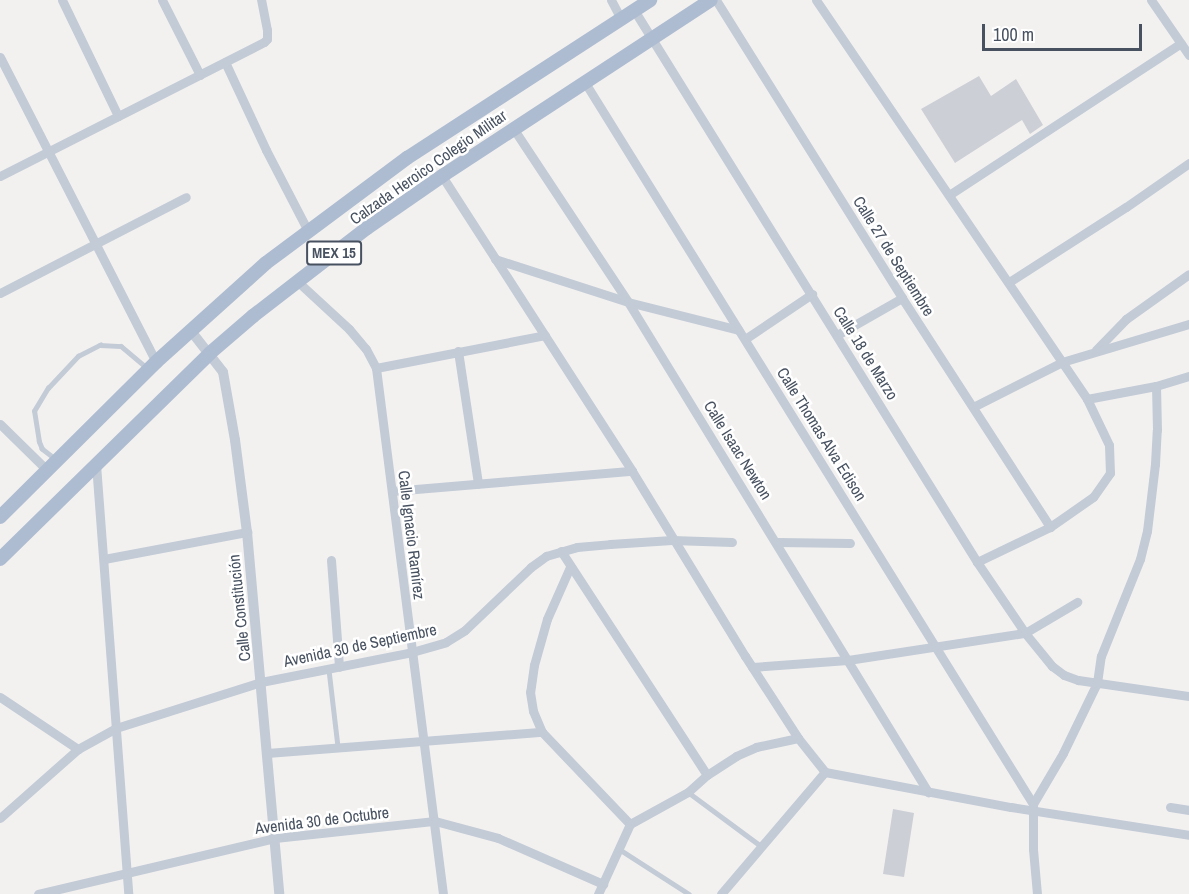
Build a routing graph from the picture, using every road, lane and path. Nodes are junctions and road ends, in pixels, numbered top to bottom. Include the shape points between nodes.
1 (62, 0) edge
2 (162, 0) edge
3 (261, 0) edge
4 (611, 0) edge
5 (650, 0) edge
6 (711, 0) edge
7 (716, 0) edge
8 (816, 0) edge
9 (1150, 0) edge
10 (634, 10) junction
11 (621, 19) junction
12 (653, 38) junction
13 (1186, 50) edge
14 (0, 57) edge
15 (225, 62) junction
16 (200, 75) junction
17 (584, 81) junction
18 (118, 116) junction
19 (513, 128) junction
20 (48, 150) junction
21 (1189, 163) edge
22 (0, 176) edge
23 (442, 176) junction
24 (949, 195) junction
25 (186, 197) dead end
26 (308, 231) junction
27 (96, 244) junction
28 (495, 260) junction
29 (1189, 274) edge
30 (297, 281) junction
31 (1009, 282) junction
32 (0, 293) edge
33 (812, 294) junction
34 (902, 298) junction
35 (628, 302) junction
36 (1189, 324) edge
37 (191, 330) junction
38 (545, 335) junction
39 (742, 335) junction
40 (837, 335) junction
41 (1095, 350) junction
42 (458, 351) junction
43 (210, 352) junction
44 (1062, 362) junction
45 (152, 366) junction
46 (376, 368) junction
47 (1189, 376) edge
48 (1156, 386) junction
49 (1087, 399) junction
50 (973, 407) junction
51 (0, 424) edge
52 (96, 464) junction
53 (52, 465) junction
54 (632, 471) junction
55 (478, 484) junction
56 (392, 490) junction
57 (0, 517) edge
58 (1050, 527) junction
59 (247, 532) junction
60 (672, 540) junction
61 (732, 542) dead end
62 (777, 542) junction
63 (850, 543) dead end
64 (561, 551) junction
65 (0, 559) edge
66 (104, 560) junction
67 (331, 560) dead end
68 (977, 562) junction
69 (570, 567) junction
70 (1077, 602) dead end
71 (1025, 633) junction
72 (937, 646) junction
73 (412, 652) junction
74 (848, 660) junction
75 (339, 667) junction
76 (752, 667) junction
77 (329, 669) junction
78 (261, 682) junction
79 (1097, 683) junction
80 (1189, 696) edge
81 (0, 698) edge
82 (116, 728) junction
83 (542, 732) junction
84 (798, 738) junction
85 (425, 742) junction
86 (338, 747) junction
87 (78, 749) junction
88 (267, 753) junction
89 (825, 772) junction
90 (707, 775) junction
91 (688, 792) junction
92 (928, 792) junction
93 (1033, 807) junction
94 (1170, 807) dead end
95 (1189, 810) edge
96 (0, 819) edge
97 (435, 821) junction
98 (630, 824) junction
99 (1189, 835) edge
100 (275, 838) junction
101 (761, 846) junction
102 (619, 849) junction
103 (126, 873) junction
104 (603, 884) junction
105 (38, 894) edge
106 (128, 894) edge
107 (279, 894) edge
108 (443, 894) edge
109 (598, 894) edge
110 (689, 894) edge
111 (721, 894) edge
112 (1037, 894) edge

1 - 18 street
2 - 16 street
3 - 15 street via 267,39
4 - 11 street
5 - 10 main road, Calzada Heroico Colegio Militar / MEX 15
6 - 12 main road, Calzada Heroico Colegio Militar / MEX 15
7 - 34 street, Calle 27 de Septiembre
8 - 24 street
9 - 13 street
10 - 11 main road, Calzada Heroico Colegio Militar / MEX 15
10 - 12 street, Calle 18 de Marzo
11 - 26 main road, Calzada Heroico Colegio Militar / MEX 15 via 407,158
12 - 17 main road, Calzada Heroico Colegio Militar / MEX 15
12 - 33 street, Calle 18 de Marzo
13 - 24 street via 1065,115
14 - 20 street
15 - 16 street
15 - 26 street
16 - 18 street
17 - 19 main road, Calzada Heroico Colegio Militar / MEX 15
17 - 39 street, Calle Thomas Alva Edison
18 - 20 street
19 - 23 main road, Calzada Heroico Colegio Militar / MEX 15
19 - 35 street, Calle Isaac Newton
20 - 22 street
20 - 27 street
21 - 31 street
23 - 28 street
23 - 30 main road, Calzada Heroico Colegio Militar / MEX 15
24 - 31 street
25 - 27 street
26 - 37 main road, Calzada Heroico Colegio Militar / MEX 15
27 - 32 street
27 - 45 street
28 - 35 street
28 - 38 street
29 - 41 street via 1126,319
30 - 43 main road, Calzada Heroico Colegio Militar / MEX 15
30 - 46 street, Calle Ignacio Ramírez via 349,329
31 - 44 street
33 - 39 street
33 - 40 street, Calle 18 de Marzo
34 - 40 street
34 - 50 street, Calle 27 de Septiembre
35 - 39 street
35 - 62 street, Calle Isaac Newton
36 - 41 street
37 - 43 street, Calle Constitución
37 - 45 main road, Calzada Heroico Colegio Militar / MEX 15
38 - 42 street
38 - 54 street
39 - 72 street, Calle Thomas Alva Edison
40 - 68 street, Calle 18 de Marzo
41 - 44 street
42 - 46 street
42 - 55 street
43 - 52 main road, Calzada Heroico Colegio Militar / MEX 15
43 - 59 street, Calle Constitución via 223,372
44 - 49 street
44 - 50 street
45 - 53 main road, Calzada Heroico Colegio Militar / MEX 15
45 - 53 lane via 121,346 100,345 78,356 33,411 42,449
46 - 56 street, Calle Ignacio Ramírez
47 - 48 street
48 - 49 street
48 - 79 street via 1158,430 1147,531 1140,559 1101,656
49 - 58 street via 1109,445 1110,473 1103,486 1081,507
50 - 58 street, Calle 27 de Septiembre
51 - 53 street
52 - 65 main road, Calzada Heroico Colegio Militar / MEX 15
52 - 66 street
53 - 57 main road, Calzada Heroico Colegio Militar / MEX 15
54 - 55 street
54 - 60 street
55 - 56 street
56 - 73 street, Calle Ignacio Ramírez
58 - 68 street
59 - 66 street
59 - 78 street, Calle Constitución
60 - 61 street, Avenida 30 de Septiembre
60 - 64 street, Avenida 30 de Septiembre
60 - 76 street
62 - 63 street
62 - 74 street, Calle Isaac Newton
64 - 69 street
64 - 73 street, Avenida 30 de Septiembre via 531,567 453,638
66 - 82 street
67 - 75 street
68 - 71 street, Calle 18 de Marzo
69 - 83 street via 547,619 530,680 533,711
69 - 90 street
70 - 71 street
71 - 72 street
71 - 79 street, Calle 18 de Marzo via 1064,675
72 - 74 street
72 - 93 street, Calle Thomas Alva Edison
73 - 75 street, Avenida 30 de Septiembre
73 - 85 street, Calle Ignacio Ramírez
74 - 76 street
74 - 92 street, Calle Isaac Newton
75 - 77 street, Avenida 30 de Septiembre
76 - 84 street
77 - 78 street, Avenida 30 de Septiembre
77 - 86 lane
78 - 82 street, Avenida 30 de Septiembre
78 - 88 street, Calle Constitución
79 - 80 street, Calle 18 de Marzo
79 - 93 street
81 - 87 street
82 - 87 street, Avenida 30 de Septiembre
82 - 103 street
83 - 85 street
83 - 98 street
84 - 89 street
84 - 90 street via 756,747
85 - 86 street
85 - 97 street, Calle Ignacio Ramírez
86 - 88 street
87 - 96 street, Avenida 30 de Septiembre
88 - 100 street, Calle Constitución
89 - 92 street
89 - 101 street
90 - 91 street
91 - 98 street
91 - 101 lane
92 - 93 street
93 - 99 street
93 - 112 street
94 - 95 street
97 - 100 street, Avenida 30 de Octubre
97 - 104 street, Avenida 30 de Octubre via 498,838
97 - 108 street, Calle Ignacio Ramírez
98 - 102 street
100 - 103 street, Avenida 30 de Octubre
100 - 107 street, Calle Constitución
101 - 111 street
102 - 104 street
102 - 110 lane
103 - 105 street, Avenida 30 de Octubre
103 - 106 street
104 - 109 street

